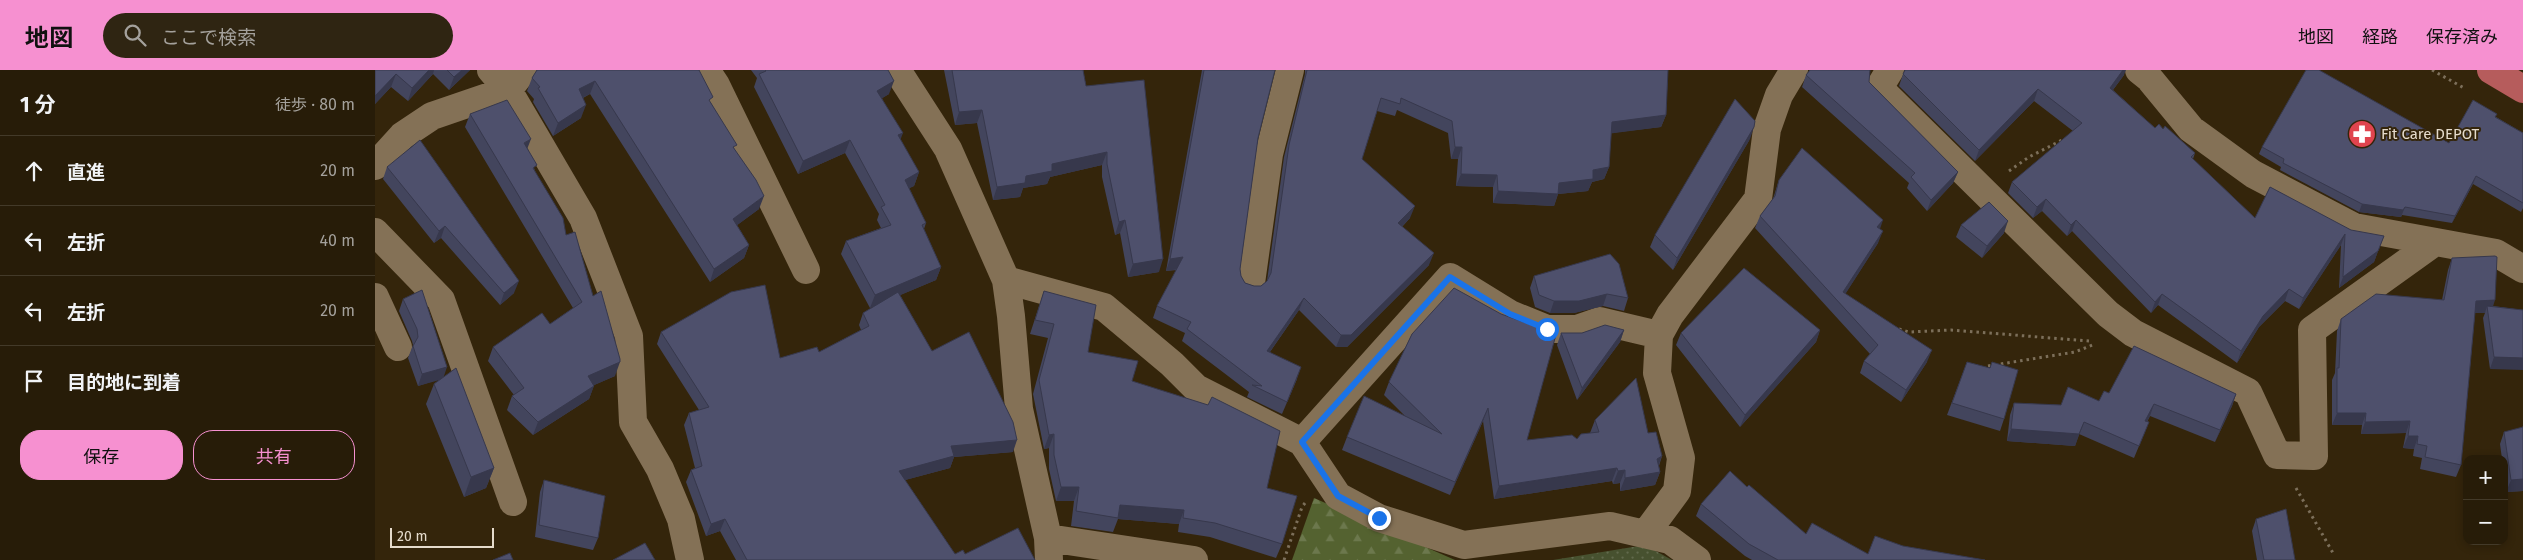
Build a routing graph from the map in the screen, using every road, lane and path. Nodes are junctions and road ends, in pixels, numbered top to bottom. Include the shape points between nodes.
1 (706, 70) edge
2 (897, 70) edge
3 (1290, 70) edge
4 (1794, 70) edge
5 (1891, 70) edge
6 (2139, 70) edge
7 (2491, 70) edge
8 (508, 77) edge
9 (2523, 89) edge
10 (2071, 136) edge
11 (375, 166) edge
12 (1981, 190) junction
13 (375, 232) edge
14 (2435, 242) junction
15 (2523, 269) edge
16 (806, 270) dead end
17 (1005, 280) junction
18 (1251, 284) edge
19 (375, 297) edge
20 (1890, 328) edge
21 (1659, 335) junction
22 (398, 347) dead end
23 (1988, 366) edge
24 (1302, 442) junction
25 (2277, 455) junction
26 (1326, 480) junction
27 (513, 502) dead end
28 (1647, 533) junction
29 (1048, 549) edge
30 (2333, 553) dead end
31 (690, 560) edge
32 (1194, 560) edge
33 (1284, 560) edge
34 (1697, 560) edge

1 - 16 street
2 - 17 street via 948,149
3 - 18 street via 1269,154
4 - 21 street via 1779,95 1767,129 1758,198
5 - 12 street via 1879,88
6 - 14 street via 2191,129 2253,174 2354,227
7 - 9 main road
8 - 11 street via 432,116 402,136
8 - 31 street via 583,218 629,336 633,422 660,469 681,519
10 - 12 path via 2029,157
12 - 25 street via 2108,314 2133,333 2248,392
13 - 27 street via 441,300
14 - 15 street via 2496,254
14 - 25 street via 2312,330 2314,456
17 - 24 street via 1104,307 1196,388
17 - 29 street via 1019,409
19 - 22 street
20 - 23 path via 1909,332 1951,330 2102,341 2075,352
21 - 24 street via 1600,322 1577,329 1547,329 1510,314 1450,277
21 - 28 street via 1657,373 1681,458 1677,491
24 - 26 street
25 - 30 path
26 - 28 street via 1338,496 1379,518 1464,545 1610,526
26 - 33 path via 1302,507
28 - 34 street via 1670,540
29 - 32 street

